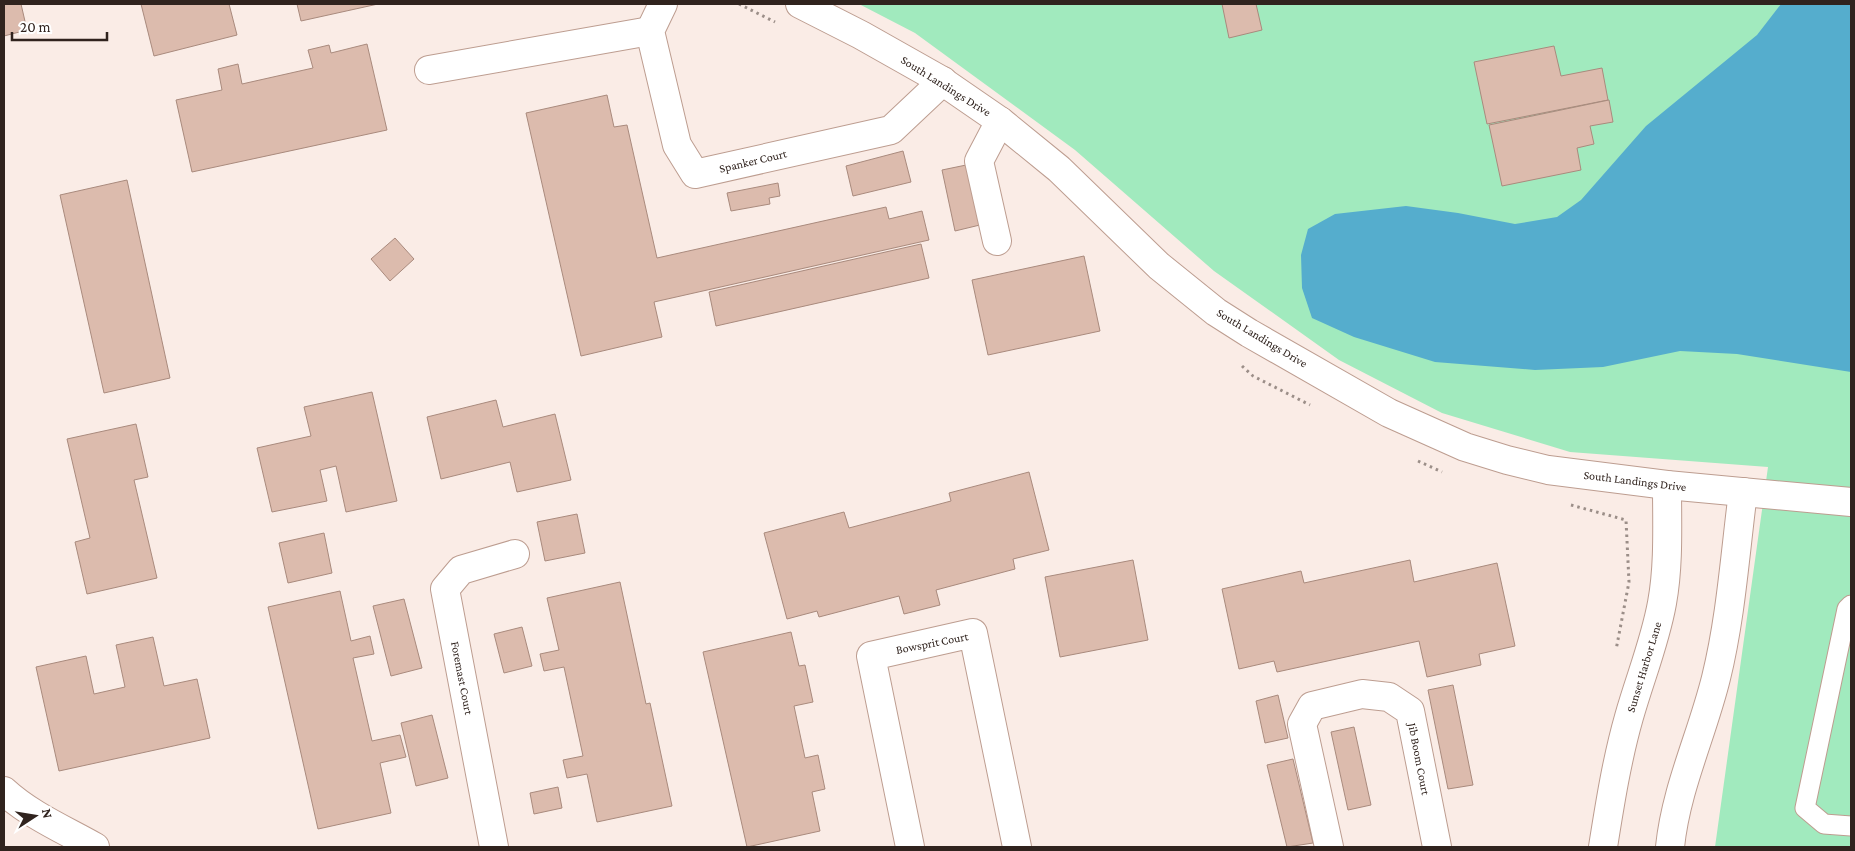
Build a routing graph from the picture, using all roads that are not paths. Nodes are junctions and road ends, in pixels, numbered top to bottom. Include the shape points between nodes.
1 (663, 4) edge
2 (800, 4) edge
3 (650, 31) junction
4 (429, 70) dead end
5 (943, 81) junction
6 (1000, 121) junction
7 (997, 241) dead end
8 (1667, 485) junction
9 (1743, 492) junction
10 (1851, 502) edge
11 (515, 554) dead end
12 (1851, 605) edge
13 (4, 791) edge
14 (1851, 826) edge
15 (95, 847) edge
16 (494, 847) edge
17 (910, 847) edge
18 (1017, 847) edge
19 (1328, 847) edge
20 (1437, 847) edge
21 (1603, 847) edge
22 (1670, 847) edge

1 - 3 street
2 - 5 street, South Landings Drive via 861,34
3 - 4 street
3 - 5 street, Spanker Court via 677,146 695,174 891,130
5 - 6 street, South Landings Drive
6 - 7 street via 979,161
6 - 8 street, South Landings Drive via 1059,169 1159,266 1216,312 1390,413 1465,447 1507,460 1548,470
8 - 9 street, South Landings Drive
8 - 21 street, Sunset Harbor Lane via 1667,559 1662,602 1654,641 1629,716
9 - 10 street, South Landings Drive
9 - 22 street via 1725,635 1706,713 1680,790
11 - 16 street, Foremast Court via 461,570 445,589
12 - 14 lane via 1847,609 1805,808 1824,824
13 - 15 street via 42,818
17 - 18 street, Bowsprit Court via 871,656 972,633
19 - 20 street, Jib Boom Court via 1302,724 1312,706 1362,694 1389,697 1410,711

